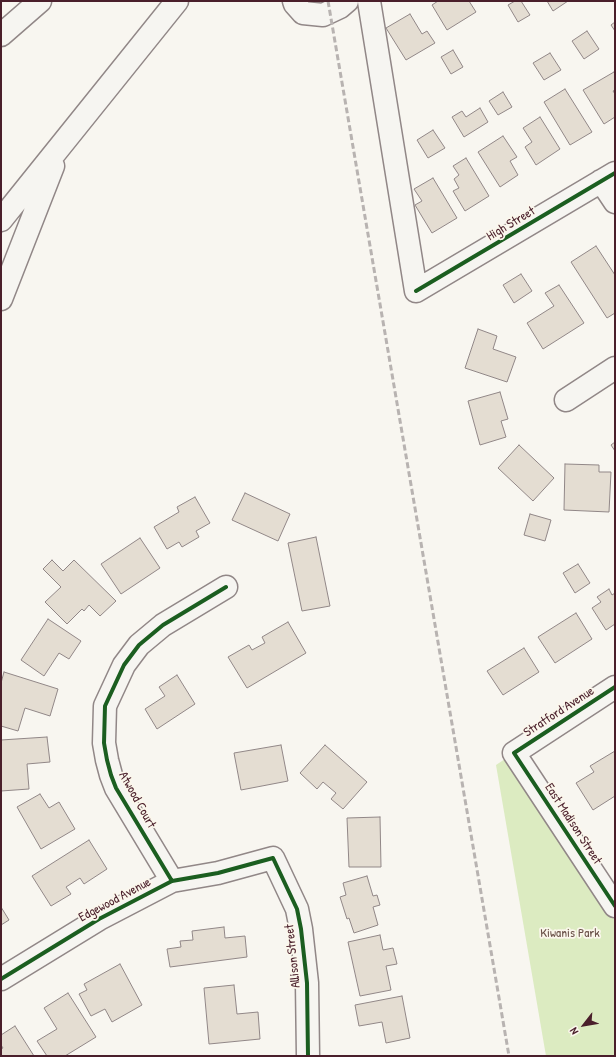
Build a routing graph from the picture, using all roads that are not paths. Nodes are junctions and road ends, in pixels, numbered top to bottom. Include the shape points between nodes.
1 (40, 1) edge
2 (177, 1) edge
3 (294, 1) edge
4 (347, 1) edge
5 (369, 1) edge
6 (5, 32) edge
7 (60, 147) junction
8 (608, 177) edge
9 (615, 202) edge
10 (1, 220) edge
11 (1, 299) edge
12 (615, 368) edge
13 (566, 400) dead end
14 (226, 587) dead end
15 (615, 687) edge
16 (514, 753) joint
17 (273, 858) joint
18 (172, 881) junction
19 (615, 906) edge
20 (1, 979) edge
21 (308, 1056) edge

1 - 6 main road
2 - 7 main road
3 - 4 main road via 302,13 323,15
5 - 8 main road, High Street via 416,291
7 - 10 main road
7 - 11 main road
8 - 9 main road
12 - 13 main road
14 - 18 main road, Atwood Court via 164,625 138,645 124,665 105,706 104,743 111,775 116,788
15 - 16 main road, Stratford Avenue
16 - 19 main road, East Madison Street
17 - 18 main road, Edgewood Avenue via 218,873
17 - 21 main road, Allison Street via 297,909 301,929 307,983
18 - 20 main road, Edgewood Avenue via 99,919

